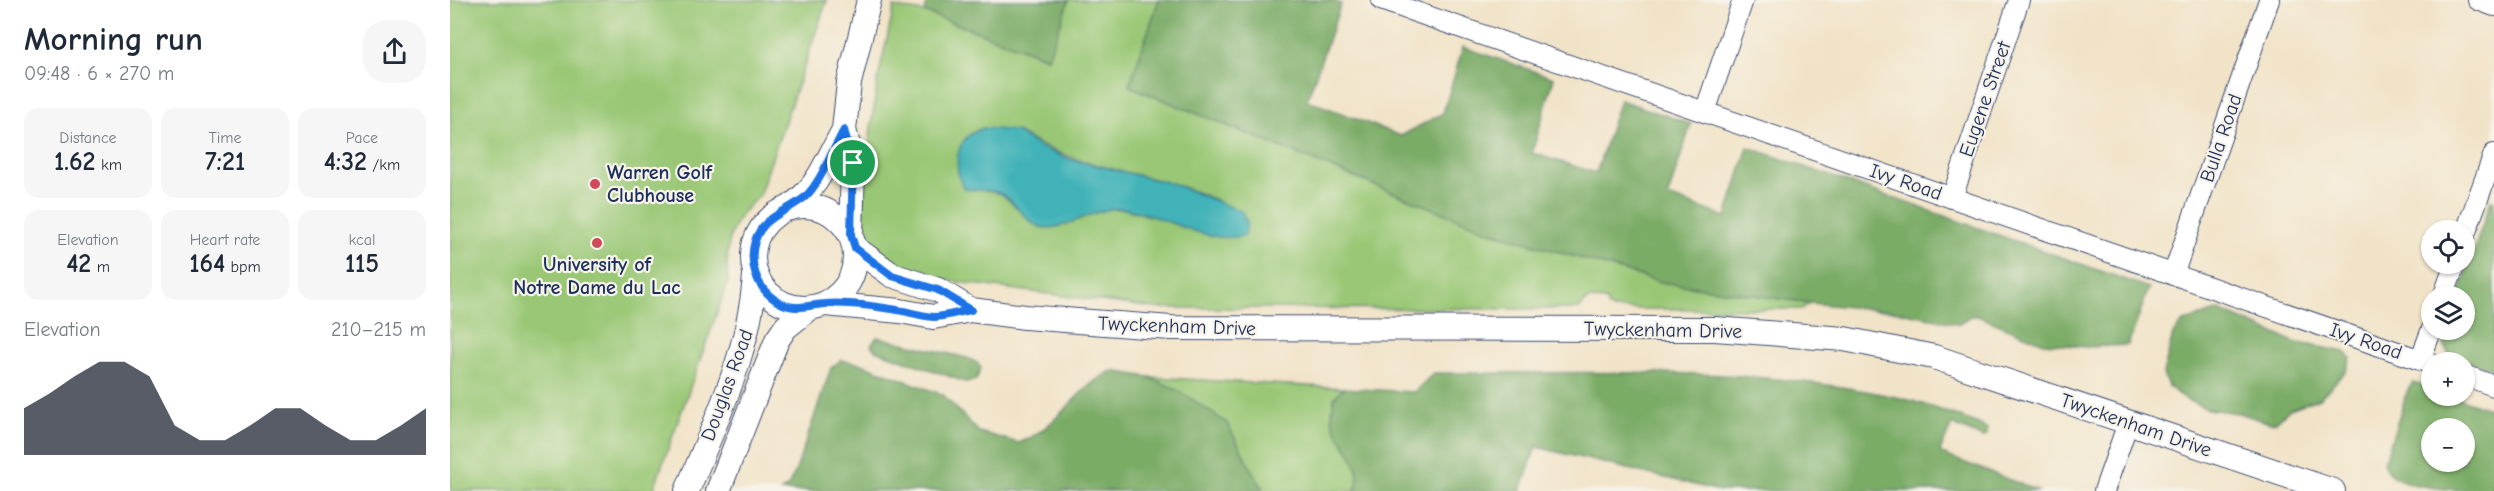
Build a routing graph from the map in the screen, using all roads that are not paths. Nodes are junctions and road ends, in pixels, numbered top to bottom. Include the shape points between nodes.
1 (869, 0) edge
2 (1381, 0) edge
3 (1743, 0) edge
4 (2019, 0) edge
5 (2269, 0) edge
6 (2478, 0) edge
7 (2494, 6) edge
8 (1705, 112) junction
9 (844, 130) junction
10 (2494, 154) edge
11 (1952, 198) junction
12 (790, 207) junction
13 (2470, 220) edge
14 (853, 241) junction
15 (755, 275) junction
16 (2173, 275) junction
17 (818, 306) junction
18 (971, 310) junction
19 (2421, 360) edge
20 (2475, 379) edge
21 (2494, 386) edge
22 (2128, 423) junction
23 (687, 491) edge
24 (718, 491) edge
25 (2104, 491) edge
26 (2333, 491) edge

1 - 9 street via 849,83
2 - 8 street, Ivy Road
3 - 8 street
4 - 11 street, Eugene Street
5 - 16 street, Bulla Road
6 - 7 street
8 - 11 street, Ivy Road
9 - 12 street via 818,181
9 - 14 street via 853,163
10 - 13 street
11 - 16 street, Ivy Road
12 - 14 street via 805,205 825,210 843,222
12 - 15 street via 762,226 754,241
14 - 17 street via 855,265 849,281 839,294
14 - 18 street, Twyckenham Drive via 892,276 938,290
15 - 17 street via 777,301 793,308
15 - 23 street, Douglas Road via 753,307 741,352
16 - 19 street, Ivy Road
17 - 18 street, Twyckenham Drive via 933,317
17 - 24 street, Douglas Road via 786,327 777,340
18 - 22 street, Twyckenham Drive via 1171,328 1715,328 1790,333 1934,357
20 - 21 street
22 - 25 street
22 - 26 street, Twyckenham Drive

